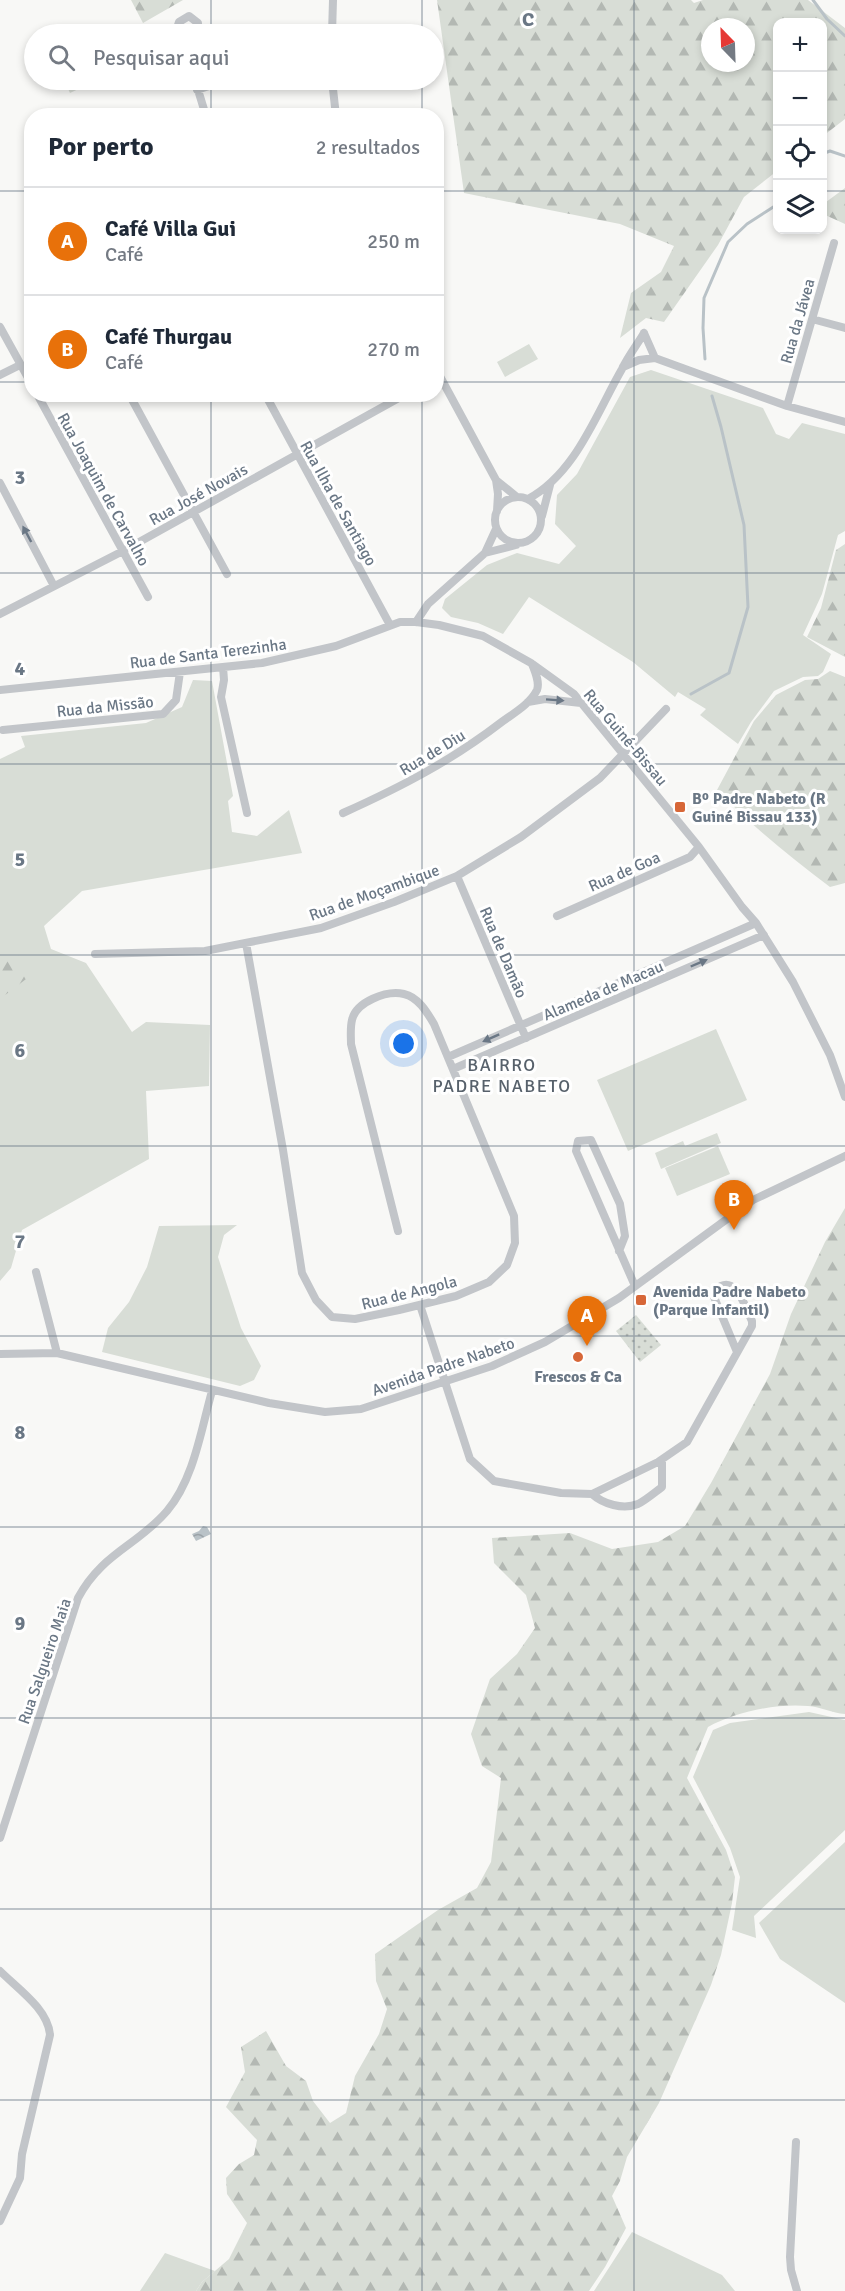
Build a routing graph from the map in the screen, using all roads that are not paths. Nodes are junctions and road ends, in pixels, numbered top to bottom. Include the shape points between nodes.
1 (333, 0) edge
2 (178, 24) edge
3 (198, 24) edge
4 (333, 24) edge
5 (197, 90) edge
6 (333, 90) edge
7 (203, 108) edge
8 (335, 108) edge
9 (834, 243) dead end
10 (812, 319) junction
11 (0, 327) edge
12 (845, 328) edge
13 (655, 358) junction
14 (20, 364) junction
15 (622, 367) junction
16 (24, 371) edge
17 (0, 375) edge
18 (444, 385) edge
19 (41, 402) edge
20 (133, 402) edge
21 (269, 402) edge
22 (392, 402) edge
23 (787, 406) junction
24 (845, 422) edge
25 (298, 454) junction
26 (496, 480) junction
27 (0, 483) edge
28 (550, 486) junction
29 (517, 497) junction
30 (528, 499) junction
31 (497, 511) junction
32 (194, 512) junction
33 (542, 516) junction
34 (496, 529) junction
35 (518, 544) junction
36 (123, 551) junction
37 (485, 553) junction
38 (227, 573) dead end
39 (54, 586) junction
40 (148, 597) dead end
41 (0, 614) edge
42 (416, 622) junction
43 (390, 625) junction
44 (531, 663) junction
45 (223, 667) junction
46 (180, 672) junction
47 (0, 690) edge
48 (528, 702) junction
49 (581, 703) junction
50 (666, 709) dead end
51 (3, 730) dead end
52 (624, 754) junction
53 (247, 813) dead end
54 (343, 813) dead end
55 (699, 847) junction
56 (457, 876) junction
57 (557, 916) dead end
58 (756, 922) junction
59 (764, 935) junction
60 (246, 943) junction
61 (95, 954) dead end
62 (521, 1024) junction
63 (526, 1038) junction
64 (448, 1057) junction
65 (453, 1069) junction
66 (845, 1097) edge
67 (845, 1156) edge
68 (398, 1231) dead end
69 (619, 1251) junction
70 (36, 1272) dead end
71 (635, 1287) junction
72 (420, 1305) junction
73 (737, 1352) junction
74 (57, 1353) junction
75 (0, 1354) edge
76 (443, 1382) junction
77 (212, 1391) junction
78 (662, 1460) junction
79 (592, 1494) junction
80 (0, 1838) edge
81 (0, 1971) edge
82 (796, 2142) dead end
83 (0, 2221) edge
84 (797, 2291) edge

1 - 4 street
2 - 3 street via 189,16
5 - 7 street
6 - 8 street
9 - 10 street, Rua da Jávea
10 - 12 street
10 - 23 street, Rua da Jávea
11 - 14 street
13 - 15 street
13 - 15 street via 644,333
13 - 23 street
14 - 16 street
14 - 17 street
15 - 28 street via 595,422
18 - 26 street
19 - 36 street, Rua Joaquim de Carvalho
20 - 32 street
21 - 25 street, Rua Ilha de Santiago
22 - 25 street, Rua José Novais
23 - 24 street
25 - 32 street, Rua José Novais
25 - 43 street, Rua Ilha de Santiago
26 - 29 street
26 - 31 street
39 -> 27 street
28 - 30 street
28 - 33 street
29 - 30 street
29 - 31 street via 502,503
30 - 33 street
31 - 34 street
32 - 36 street, Rua José Novais
32 - 38 street
33 - 35 street via 535,538
34 - 35 street via 508,542
34 - 37 street
35 - 37 street
36 - 39 street, Rua José Novais
36 - 40 street, Rua Joaquim de Carvalho
37 - 42 street via 428,604
39 - 41 street, Rua José Novais
42 - 43 street, Rua de Santa Terezinha
42 - 44 street, Rua Guiné-Bissau via 483,636
43 - 45 street, Rua de Santa Terezinha via 336,646 262,663
44 - 48 street via 538,689
44 - 49 street, Rua Guiné-Bissau
45 - 46 street, Rua de Santa Terezinha
45 - 53 street via 222,697
46 - 47 street, Rua de Santa Terezinha
46 - 51 street, Rua da Missão via 176,700 163,714
48 -> 49 street via 545,699
48 - 54 street, Rua de Diu via 467,749 399,788
49 - 52 street, Rua Guiné-Bissau
50 - 52 street, Rua de Moçambique
52 - 55 street, Rua Guiné-Bissau
52 - 56 street, Rua de Moçambique via 600,778 520,837
55 - 57 street, Rua de Goa via 690,857
55 - 58 street, Rua Guiné-Bissau
56 - 60 street, Rua de Moçambique via 321,928
56 - 62 street, Rua de Damão
58 - 59 street, Rua Guiné-Bissau
58 - 62 street, Alameda de Macau
63 -> 59 street, Alameda de Macau
59 - 66 street, Rua Guiné-Bissau via 793,982
60 - 61 street, Rua de Moçambique via 206,951
60 - 72 street, Rua de Angola via 302,1274 316,1300 332,1317 355,1319
62 - 63 street, Rua de Damão
62 -> 64 street, Alameda de Macau
63 - 65 street, Alameda de Macau
64 - 65 street, Rua de Angola
64 - 68 street, Rua de Angola via 422,1005 405,994 373,999 360,1007 352,1019 351,1044
65 - 72 street, Rua de Angola via 514,1216 515,1243 507,1265 489,1282
67 - 71 street, Avenida Padre Nabeto via 753,1200
69 - 69 street via 626,1236 620,1204 591,1140 578,1141 576,1151
69 - 71 street
70 - 74 street
71 - 76 street, Avenida Padre Nabeto via 545,1342
72 - 76 street
73 - 73 street via 714,1297 723,1285 737,1290 752,1321 752,1328
73 - 78 street via 687,1442
74 - 75 street, Avenida Padre Nabeto
74 - 77 street, Avenida Padre Nabeto
76 - 77 street, Avenida Padre Nabeto via 343,1412 311,1411
76 - 79 street via 470,1459 494,1481 561,1493
77 - 80 street, Rua Salgueiro Maia via 189,1473 175,1501 102,1565 78,1598
78 - 79 street
78 - 79 street via 662,1487 636,1505 615,1506
81 - 83 street via 44,2015 50,2028 20,2178
82 - 84 street via 790,2257

